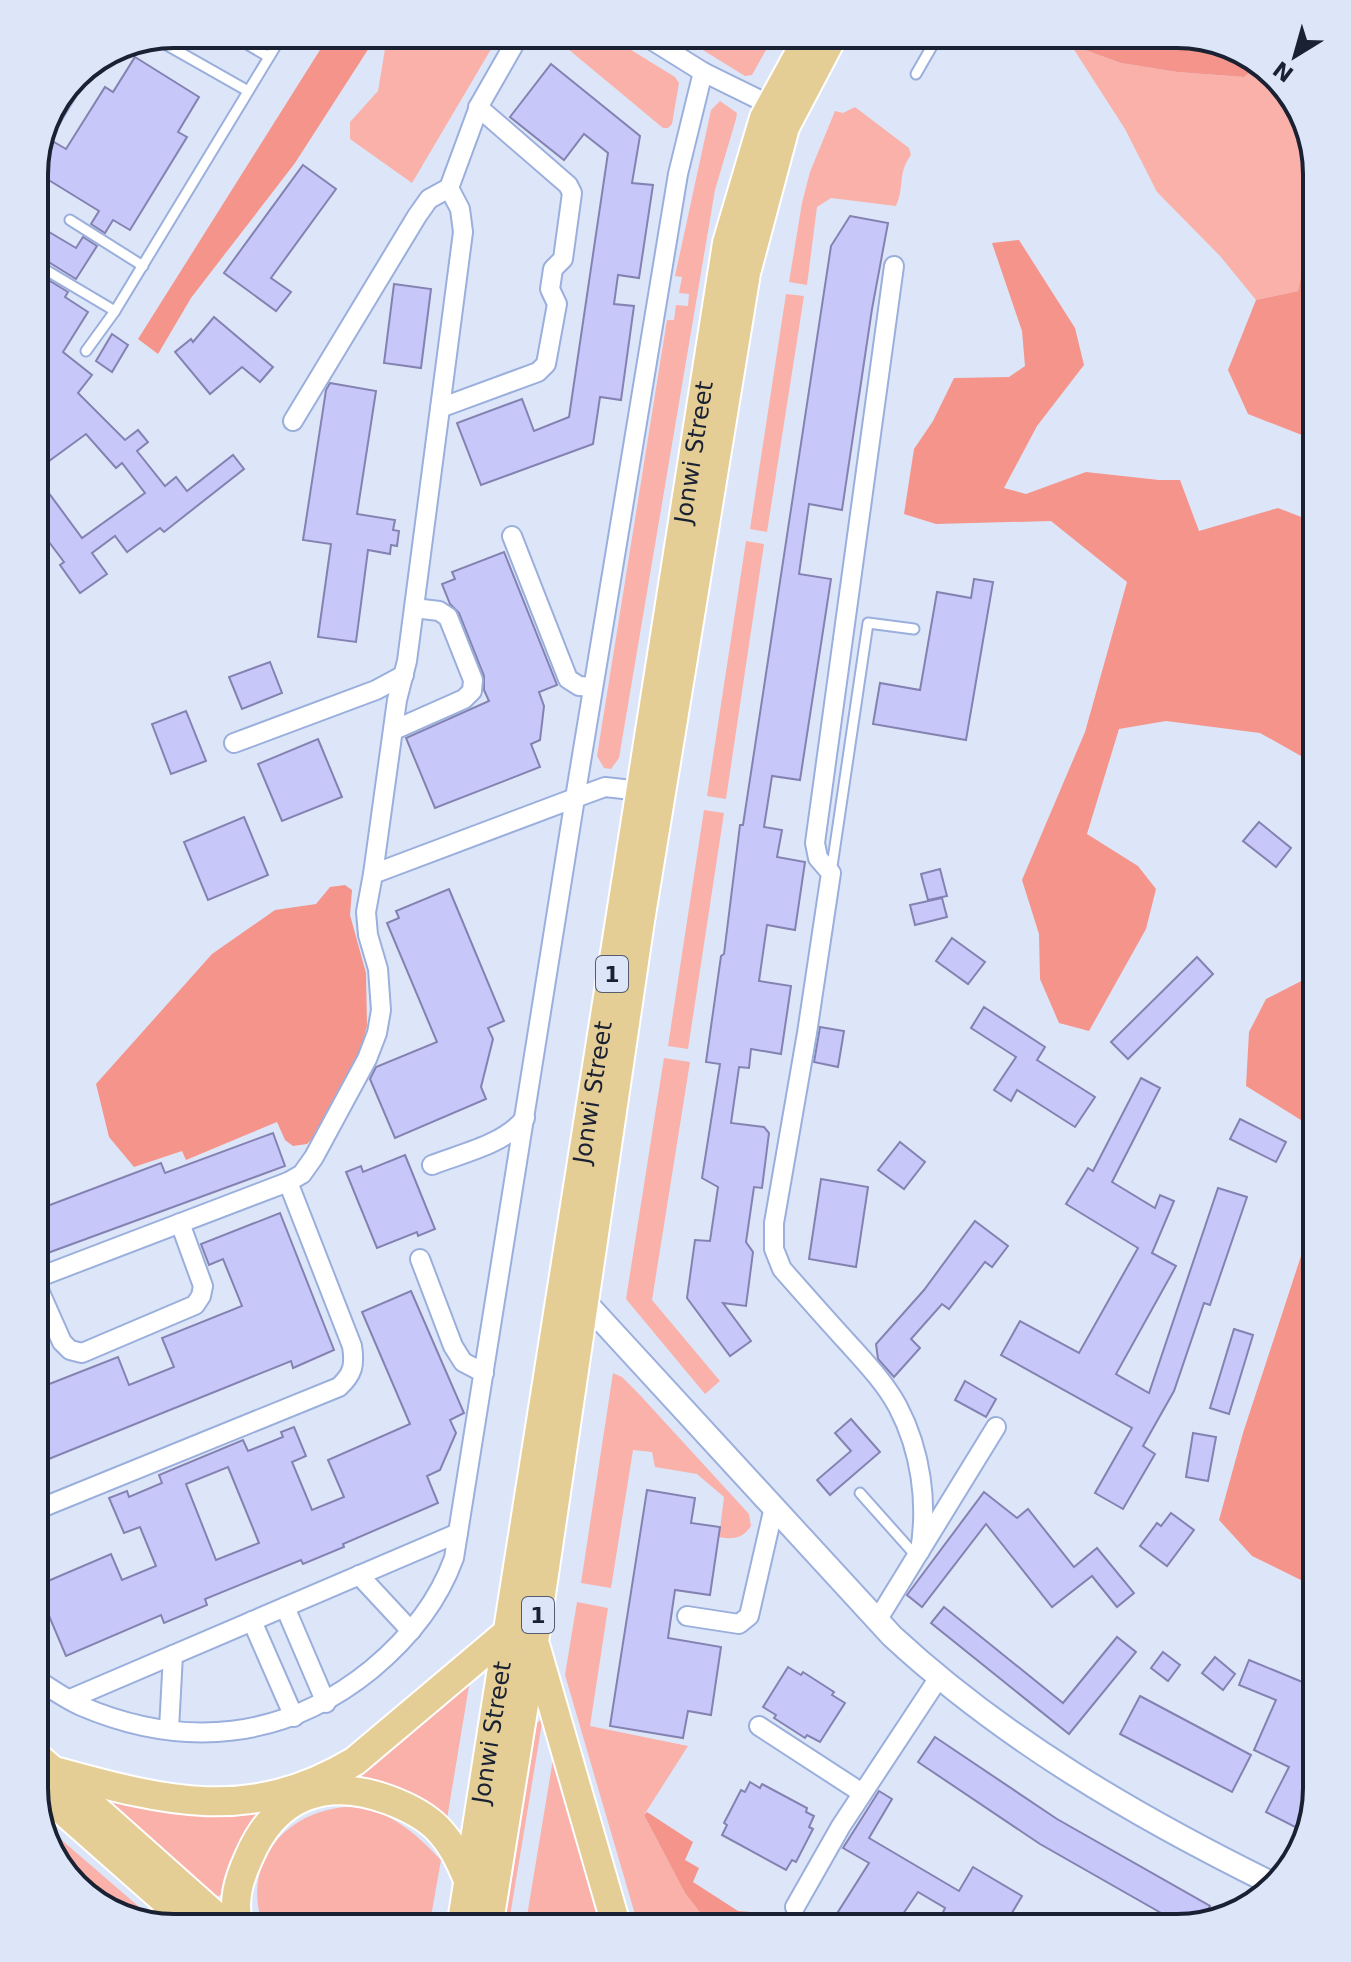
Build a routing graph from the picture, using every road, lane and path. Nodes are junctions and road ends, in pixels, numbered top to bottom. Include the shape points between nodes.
1 (172, 48) edge
2 (254, 48) edge
3 (274, 48) edge
4 (512, 48) edge
5 (664, 48) edge
6 (802, 48) edge
7 (827, 48) edge
8 (931, 48) edge
9 (269, 57) junction
10 (703, 72) junction
11 (916, 74) dead end
12 (248, 91) junction
13 (770, 105) junction
14 (478, 107) junction
15 (449, 188) junction
16 (70, 220) dead end
17 (143, 266) junction
18 (894, 266) dead end
19 (48, 271) edge
20 (115, 311) junction
21 (86, 351) dead end
22 (440, 408) junction
23 (293, 421) dead end
24 (512, 536) dead end
25 (414, 608) junction
26 (914, 629) dead end
27 (404, 675) junction
28 (593, 687) junction
29 (394, 730) junction
30 (234, 743) dead end
31 (641, 791) junction
32 (575, 798) junction
33 (831, 873) junction
34 (373, 874) junction
35 (525, 1118) junction
36 (432, 1165) dead end
37 (288, 1182) junction
38 (180, 1223) junction
39 (420, 1259) dead end
40 (48, 1274) edge
41 (585, 1302) junction
42 (48, 1310) edge
43 (484, 1373) junction
44 (996, 1427) dead end
45 (860, 1493) dead end
46 (48, 1505) edge
47 (774, 1507) junction
48 (458, 1533) junction
49 (919, 1554) junction
50 (359, 1575) junction
51 (285, 1607) junction
52 (687, 1616) dead end
53 (878, 1619) junction
54 (252, 1621) junction
55 (411, 1631) junction
56 (507, 1633) junction
57 (534, 1642) junction
58 (173, 1655) junction
59 (938, 1679) junction
60 (48, 1686) edge
61 (70, 1699) junction
62 (326, 1703) junction
63 (294, 1717) junction
64 (759, 1726) dead end
65 (169, 1729) junction
66 (48, 1772) edge
67 (48, 1777) edge
68 (48, 1778) edge
69 (862, 1793) junction
70 (1263, 1879) edge
71 (468, 1880) junction
72 (795, 1907) dead end
73 (181, 1914) edge
74 (212, 1914) edge
75 (236, 1914) edge
76 (463, 1914) edge
77 (490, 1914) edge
78 (613, 1914) edge

1 - 12 lane
2 - 9 lane
3 - 9 lane
4 - 14 street
5 - 10 street
6 - 13 main road, Jonwi Street / 1
7 - 41 main road, Jonwi Street / 1 via 785,127 746,273
8 - 11 lane
9 - 12 lane
10 - 13 street
10 - 28 street via 678,174
12 - 17 lane
13 - 31 main road, Jonwi Street / 1 via 727,243
14 - 15 street
14 - 22 street via 568,185 572,193 567,233 563,259 553,269 550,289 557,304 546,364 538,372
15 - 22 street via 460,209 463,232
15 - 23 street via 429,199 417,216
16 - 17 lane
17 - 20 lane
18 - 33 street via 815,843 818,858
19 - 20 lane
20 - 21 lane
22 - 25 street
24 - 28 street via 568,679
25 - 27 street
25 - 29 street via 448,617 473,680 472,691
26 - 33 lane via 868,623
27 - 29 street
27 - 30 street
28 - 32 street
29 - 34 street
31 - 32 street via 605,787
31 - 56 main road, Jonwi Street / 1
32 - 34 street
32 - 35 street
33 - 49 street via 774,1249 782,1269 899,1408 924,1493
34 - 37 street via 366,912 378,969 377,1033 314,1157
35 - 36 street via 506,1135
35 - 43 street
37 - 38 street
37 - 46 street via 352,1346 350,1377 339,1387
38 - 40 street
38 - 42 street via 203,1286 195,1305 82,1353 62,1342
39 - 43 street via 453,1346 463,1362
41 - 47 street
41 - 57 main road, Jonwi Street / 1
43 - 48 street
44 - 49 street
45 - 49 lane
47 - 52 street via 749,1616 739,1624
47 - 53 street
48 - 50 street
48 - 55 street via 448,1577
49 - 53 street
50 - 51 street
50 - 55 street
51 - 54 street
51 - 62 street
53 - 59 street
54 - 58 street
54 - 63 street
55 - 62 street via 383,1660
56 - 66 main road via 355,1761 329,1777 269,1798 180,1800
56 - 71 main road, Jonwi Street / 1
57 - 77 main road, Jonwi Street / 1
57 - 78 main road
58 - 61 street
58 - 65 street
59 - 69 street
59 - 70 street via 1065,1769
60 - 61 street
61 - 65 street via 130,1724
62 - 63 street
63 - 65 street via 228,1732
64 - 69 street
67 - 74 main road
68 - 73 main road
69 - 72 street
71 - 75 main road via 454,1848 436,1826 373,1794 351,1788 324,1790 304,1796 273,1818 254,1846 236,1894
71 - 76 main road, Jonwi Street / 1

